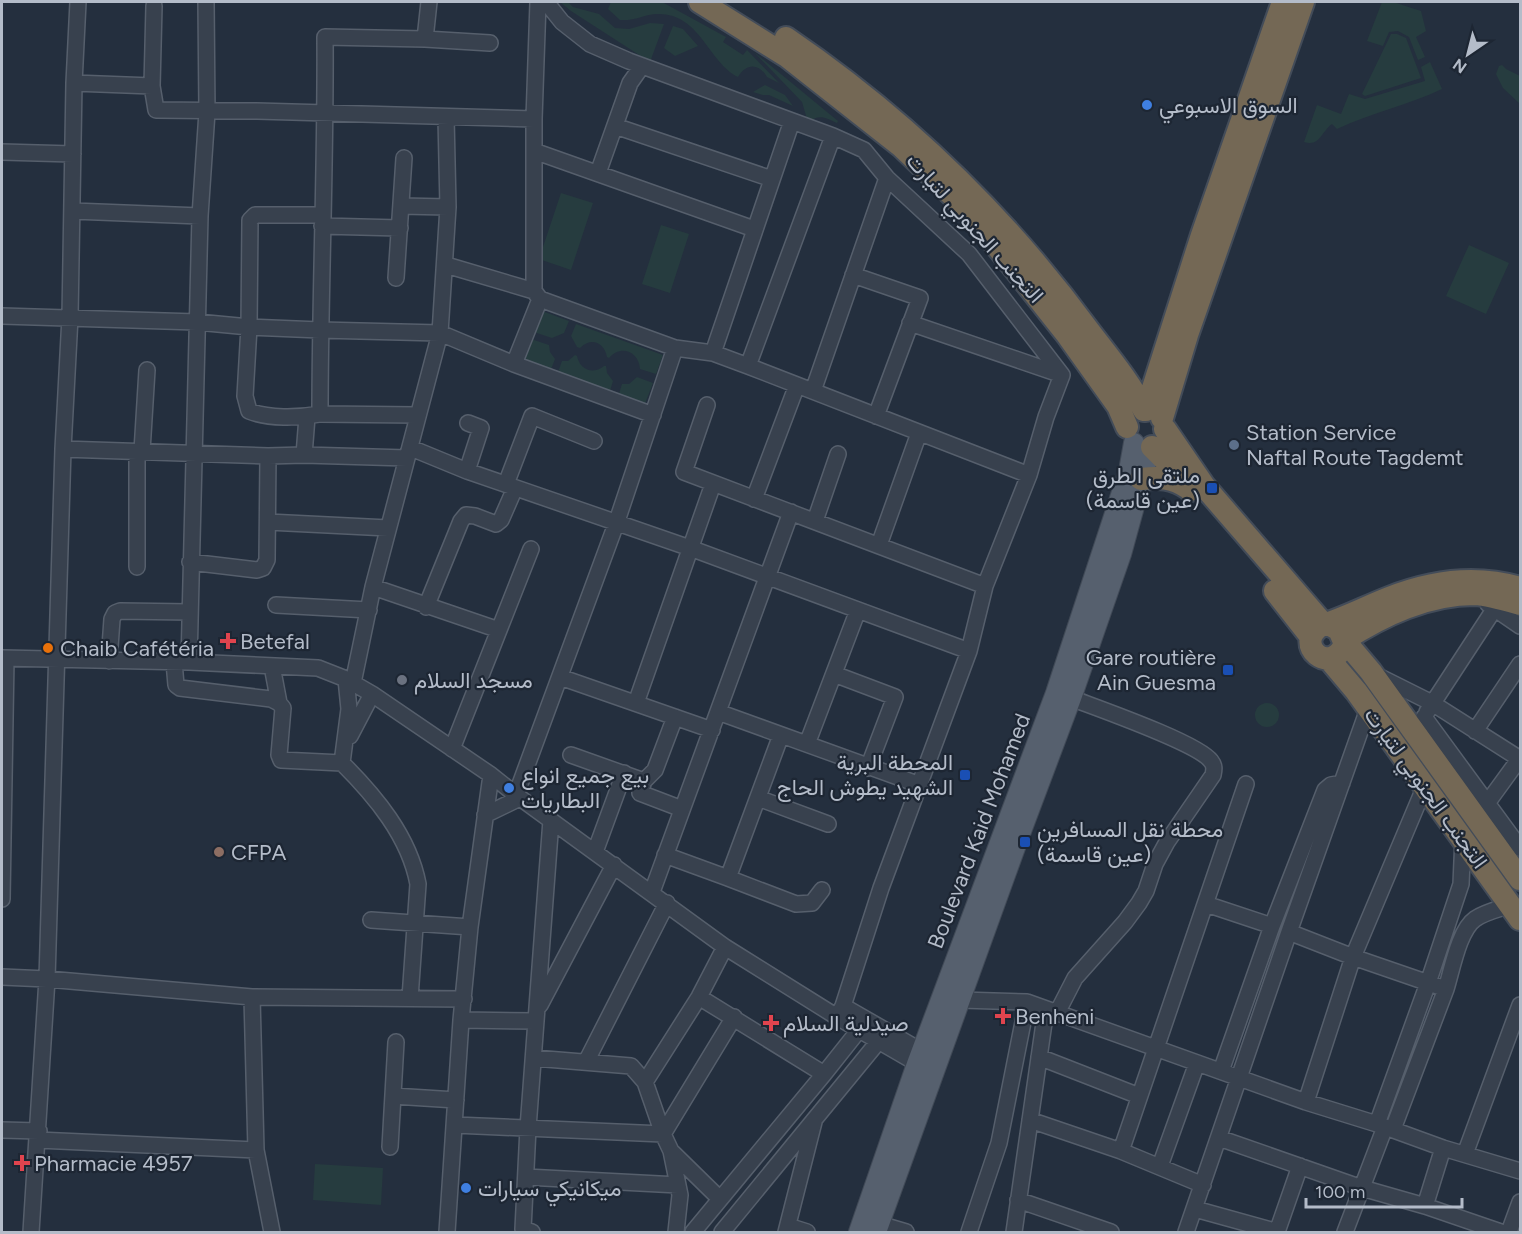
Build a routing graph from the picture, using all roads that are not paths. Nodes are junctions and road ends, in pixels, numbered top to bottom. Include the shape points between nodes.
1 (78, 2) edge
2 (206, 2) edge
3 (429, 2) edge
4 (538, 2) edge
5 (546, 2) edge
6 (700, 2) edge
7 (731, 2) edge
8 (1283, 2) edge
9 (1303, 2) edge
10 (154, 6) dead end
11 (425, 39) junction
12 (490, 43) dead end
13 (642, 66) junction
14 (74, 83) junction
15 (152, 86) junction
16 (207, 112) junction
17 (326, 114) junction
18 (447, 117) junction
19 (534, 119) junction
20 (792, 121) junction
21 (615, 126) junction
22 (833, 136) junction
23 (534, 151) junction
24 (2, 152) edge
25 (73, 154) junction
26 (404, 158) dead end
27 (598, 174) junction
28 (887, 178) junction
29 (772, 179) junction
30 (402, 206) junction
31 (448, 207) junction
32 (73, 211) junction
33 (200, 216) junction
34 (322, 220) junction
35 (400, 228) junction
36 (754, 229) junction
37 (446, 265) junction
38 (853, 274) junction
39 (396, 278) dead end
40 (537, 295) junction
41 (2, 316) edge
42 (70, 318) junction
43 (197, 322) junction
44 (910, 324) junction
45 (249, 327) junction
46 (320, 330) junction
47 (440, 333) junction
48 (675, 348) junction
49 (713, 353) junction
50 (1161, 363) junction
51 (514, 364) junction
52 (748, 366) junction
53 (1115, 366) junction
54 (147, 370) dead end
55 (1062, 375) junction
56 (797, 385) junction
57 (813, 391) junction
58 (707, 405) dead end
59 (417, 415) junction
60 (652, 415) junction
61 (313, 416) junction
62 (876, 416) junction
63 (468, 423) dead end
64 (1148, 429) junction
65 (920, 433) junction
66 (594, 441) dead end
67 (63, 449) junction
68 (139, 451) junction
69 (193, 453) junction
70 (409, 453) junction
71 (838, 454) dead end
72 (304, 455) junction
73 (268, 456) junction
74 (467, 471) junction
75 (1029, 475) junction
76 (1141, 479) junction
77 (713, 484) junction
78 (510, 486) junction
79 (1189, 489) junction
80 (754, 499) junction
81 (791, 512) junction
82 (815, 521) junction
83 (268, 522) junction
84 (616, 524) junction
85 (388, 528) junction
86 (879, 545) junction
87 (690, 548) junction
88 (531, 549) dead end
89 (190, 562) junction
90 (136, 567) dead end
91 (768, 578) junction
92 (985, 586) junction
93 (372, 587) junction
94 (1521, 588) edge
95 (1476, 594) junction
96 (1521, 604) edge
97 (276, 605) dead end
98 (426, 607) junction
99 (1495, 608) junction
100 (369, 610) junction
101 (858, 610) junction
102 (190, 612) junction
103 (1521, 626) edge
104 (499, 630) junction
105 (1318, 631) junction
106 (1344, 640) junction
107 (969, 651) junction
108 (4, 658) edge
109 (1329, 658) junction
110 (57, 660) junction
111 (109, 660) junction
112 (181, 662) junction
113 (1521, 664) edge
114 (272, 666) junction
115 (1371, 672) junction
116 (834, 674) junction
117 (560, 677) junction
118 (350, 681) junction
119 (372, 694) junction
120 (1071, 698) junction
121 (279, 703) junction
122 (636, 703) junction
123 (1432, 703) junction
124 (1368, 709) junction
125 (718, 712) junction
126 (675, 717) junction
127 (1418, 723) junction
128 (711, 730) junction
129 (1475, 731) junction
130 (781, 735) junction
131 (346, 744) junction
132 (807, 744) junction
133 (452, 748) junction
134 (571, 755) dead end
135 (1520, 759) edge
136 (342, 763) junction
137 (868, 768) junction
138 (624, 773) junction
139 (491, 775) junction
140 (644, 781) junction
141 (1342, 783) junction
142 (1246, 784) dead end
143 (920, 785) junction
144 (1425, 786) junction
145 (518, 796) junction
146 (758, 798) junction
147 (1488, 802) junction
148 (682, 809) junction
149 (485, 815) junction
150 (551, 820) junction
151 (828, 824) dead end
152 (1463, 838) junction
153 (1521, 848) edge
154 (595, 852) junction
155 (665, 855) junction
156 (614, 865) junction
157 (728, 878) junction
158 (1521, 879) edge
159 (822, 890) dead end
160 (652, 892) junction
161 (2, 899) edge
162 (667, 903) junction
163 (1206, 904) junction
164 (1516, 912) edge
165 (371, 920) dead end
166 (415, 924) junction
167 (1272, 926) junction
168 (470, 927) junction
169 (1289, 932) junction
170 (725, 946) junction
171 (1353, 957) junction
172 (2, 977) edge
173 (47, 979) junction
174 (1428, 982) junction
175 (1446, 989) junction
176 (252, 997) junction
177 (699, 997) junction
178 (410, 998) junction
179 (464, 999) junction
180 (961, 1000) junction
181 (1027, 1002) junction
182 (1521, 1005) edge
183 (1052, 1011) junction
184 (840, 1012) junction
185 (537, 1016) junction
186 (734, 1017) junction
187 (461, 1020) junction
188 (859, 1030) junction
189 (396, 1042) dead end
190 (878, 1042) junction
191 (1155, 1048) junction
192 (1039, 1057) junction
193 (534, 1058) junction
194 (586, 1062) junction
195 (928, 1062) junction
196 (1197, 1063) junction
197 (1221, 1071) junction
198 (824, 1074) junction
199 (1238, 1077) junction
200 (645, 1082) junction
201 (393, 1096) junction
202 (1139, 1096) junction
203 (456, 1100) junction
204 (1306, 1102) junction
205 (815, 1117) junction
206 (1030, 1120) junction
207 (455, 1125) junction
208 (1385, 1127) junction
209 (528, 1128) junction
210 (2, 1130) edge
211 (663, 1134) junction
212 (38, 1136) junction
213 (1219, 1138) junction
214 (999, 1143) junction
215 (390, 1147) dead end
216 (1443, 1148) junction
217 (1026, 1149) junction
218 (256, 1150) junction
219 (671, 1151) junction
220 (1121, 1151) junction
221 (1465, 1154) junction
222 (1160, 1166) junction
223 (1300, 1166) junction
224 (1521, 1171) edge
225 (526, 1176) junction
226 (678, 1185) junction
227 (1203, 1185) junction
228 (1362, 1188) junction
229 (720, 1199) junction
230 (1018, 1200) junction
231 (1521, 1202) edge
232 (1425, 1206) junction
233 (1195, 1209) junction
234 (878, 1228) edge
235 (787, 1230) edge
236 (1278, 1232) edge
237 (31, 1233) edge
238 (272, 1233) edge
239 (447, 1233) edge
240 (532, 1233) edge
241 (676, 1233) edge
242 (693, 1233) edge
243 (722, 1233) edge
244 (807, 1233) edge
245 (859, 1233) edge
246 (906, 1233) edge
247 (969, 1233) edge
248 (1014, 1233) edge
249 (1111, 1233) edge
250 (1186, 1233) edge
251 (1346, 1233) edge
252 (1501, 1233) edge
253 (1509, 1233) edge

1 - 14 street
2 - 16 street
3 - 11 street
4 - 19 street
5 - 13 street via 562,22 590,44
6 - 64 highway, التجنب الجنوبي لتيارت via 788,57 902,146 992,240 1118,406
7 - 53 highway, التجنب الجنوبي لتيارت via 814,57 947,167 1020,243
8 - 50 highway
9 - 64 highway via 1187,335
10 - 15 street
11 - 12 street
11 - 17 street via 325,37
13 - 20 street
13 - 21 street via 630,83
14 - 15 street
14 - 25 street
15 - 16 street via 156,110
16 - 17 street
16 - 33 street
17 - 18 street
17 - 34 street
18 - 19 street
18 - 31 street
19 - 23 street
20 - 22 street
20 - 29 street
21 - 27 street
21 - 29 street
22 - 28 street via 864,150
22 - 52 street
23 - 27 street
23 - 40 street
24 - 25 street
25 - 32 street
26 - 30 street
27 - 36 street
28 - 38 street
28 - 55 street via 969,254
29 - 36 street
30 - 31 street
30 - 35 street
31 - 37 street
32 - 33 street
32 - 42 street
33 - 43 street
34 - 35 street
34 - 45 street via 255,215 250,220
34 - 46 street
35 - 39 street
36 - 49 street
37 - 40 street
37 - 47 street
38 - 44 street via 920,298
38 - 57 street
40 - 48 street
40 - 51 street
41 - 42 street
42 - 43 street
42 - 67 street
43 - 45 street
43 - 69 street
44 - 55 street
44 - 62 street
45 - 46 street
45 - 61 street via 245,396 249,411 259,415
46 - 47 street
46 - 61 street
47 - 51 street
47 - 59 street
48 - 49 street
48 - 60 street
49 - 52 street
50 - 53 highway via 1139,381
50 - 64 highway
51 - 60 street
52 - 56 street
53 - 64 highway, التجنب الجنوبي لتيارت
54 - 68 street
55 - 75 street
56 - 57 street
56 - 80 street
57 - 62 street
58 - 77 street via 684,472
59 - 61 street
59 - 70 street
60 - 84 street
61 - 72 street
62 - 65 street
63 - 74 street via 482,428
64 - 76 main road, Boulevard Kaid Mohamed
64 - 79 highway
64 - 105 highway, التجنب الجنوبي لتيارت via 1204,486
64 - 195 main road, Boulevard Kaid Mohamed via 1129,471
65 - 75 street
65 - 86 street
66 - 78 street via 532,416
67 - 68 street
67 - 110 street
68 - 69 street
68 - 90 street
69 - 73 street
69 - 89 street
70 - 72 street
70 - 74 street
70 - 85 street
71 - 82 street
72 - 73 street
73 - 83 street
74 - 78 street
75 - 92 street
76 - 79 highway via 1165,478
76 - 120 main road, Boulevard Kaid Mohamed via 1121,555
77 - 80 street
77 - 87 street
78 - 84 street
78 - 98 street via 501,520 496,524 466,515 461,521
79 - 105 highway via 1285,602
80 - 81 street
81 - 82 street
81 - 91 street
82 - 86 street
83 - 85 street
83 - 89 street via 267,560 262,568
84 - 87 street
84 - 117 street
85 - 93 street
86 - 92 street
87 - 91 street
87 - 122 street
88 - 104 street
89 - 102 street
91 - 101 street
91 - 125 street
92 - 107 street
93 - 98 street
93 - 100 street
94 - 105 highway via 1473,580 1426,585 1390,597
95 - 96 highway
95 - 99 street
95 - 106 highway via 1411,605 1373,621
97 - 100 street
98 - 104 street
99 - 103 street
99 - 123 street
100 - 118 street
101 - 107 street
101 - 116 street
102 - 111 street via 115,613
102 - 112 street
104 - 133 street
105 - 106 highway via 1335,626
105 - 109 highway via 1311,648
106 - 109 highway via 1342,650
106 - 115 highway, التجنب الجنوبي لتيارت
107 - 143 street
108 - 110 street
108 - 161 street
109 - 124 highway, التجنب الجنوبي لتيارت
110 - 111 street
110 - 173 street
111 - 112 street
112 - 114 street
112 - 121 street via 176,685 180,688
113 - 129 street
114 - 118 street via 318,668
114 - 121 street
115 - 123 street
115 - 127 highway, التجنب الجنوبي لتيارت
116 - 132 street
116 - 137 street via 895,698
117 - 122 street
117 - 145 street
118 - 119 street
118 - 131 street
119 - 131 street
119 - 133 street
120 - 180 main road, Boulevard Kaid Mohamed
120 - 183 street via 1200,753 1213,763 1214,769 1155,864 1139,903
121 - 136 street via 283,708 281,760
122 - 126 street
123 - 127 street
123 - 129 street
124 - 141 street
124 - 144 highway, التجنب الجنوبي لتيارت
125 - 128 street
125 - 130 street
126 - 128 street
126 - 140 street via 656,770
127 - 147 street
127 - 158 highway, التجنب الجنوبي لتيارت
128 - 148 street
129 - 135 street
130 - 132 street
130 - 146 street
131 - 136 street
132 - 137 street
133 - 139 street
134 - 138 street
135 - 147 street
136 - 166 street via 371,792 406,848 418,884
137 - 143 street
138 - 140 street
138 - 154 street
139 - 145 street
139 - 149 street
140 - 148 street via 640,793
141 - 167 street via 1325,790
141 - 169 street
142 - 163 street
143 - 184 street
144 - 152 highway, التجنب الجنوبي لتيارت
144 - 171 street
145 - 149 street
145 - 150 street
146 - 151 street
146 - 157 street
147 - 153 street
148 - 155 street
149 - 168 street
150 - 154 street
150 - 185 street
152 - 164 highway, التجنب الجنوبي لتيارت
152 - 174 street via 1461,884
154 - 156 street
155 - 157 street
155 - 160 street
156 - 160 street
156 - 185 street
157 - 159 street via 796,904 812,903
160 - 162 street
162 - 170 street
162 - 194 street
163 - 167 street
163 - 191 street
164 - 175 street via 1482,915 1470,923
165 - 166 street
166 - 168 street
166 - 178 street
167 - 197 street
168 - 179 street
169 - 171 street
169 - 199 street
170 - 177 street
170 - 184 street
171 - 174 street
171 - 204 street
172 - 173 street
173 - 176 street
173 - 212 street
174 - 175 street
174 - 208 street
175 - 208 street
176 - 178 street
176 - 218 street
177 - 186 street
177 - 200 street
178 - 179 street
179 - 187 street
180 - 181 street
180 - 195 main road, Boulevard Kaid Mohamed
181 - 183 street
181 - 214 street
182 - 221 street
183 - 191 street
183 - 192 street
184 - 188 street
184 - 195 street
185 - 187 street
185 - 193 street
186 - 198 street
186 - 211 street
187 - 203 street
188 - 190 street
188 - 198 street
189 - 201 street
190 - 195 street
190 - 205 street
191 - 196 street
191 - 202 street
192 - 202 street
192 - 206 street
193 - 194 street
193 - 209 street
194 - 200 street via 631,1066
195 - 234 main road, Boulevard Kaid Mohamed
195 - 245 main road, Boulevard Kaid Mohamed
196 - 197 street
196 - 222 street
197 - 199 street
198 - 229 street
199 - 204 street
199 - 213 street
200 - 211 street
201 - 203 street
201 - 215 street
202 - 220 street
203 - 207 street
204 - 208 street
205 - 235 street
205 - 243 street
206 - 217 street
206 - 220 street
207 - 209 street
207 - 239 street
208 - 216 street
208 - 228 street
209 - 211 street
209 - 225 street
210 - 212 street
211 - 219 street
212 - 218 street
212 - 237 street
213 - 223 street
213 - 227 street
214 - 217 street
214 - 247 street
216 - 221 street
216 - 232 street
217 - 230 street
218 - 238 street
219 - 226 street
219 - 229 street
220 - 222 street
221 - 224 street
222 - 227 street
223 - 228 street
223 - 236 street
225 - 226 street
225 - 240 street via 523,1229
226 - 241 street
227 - 233 street
228 - 232 street
228 - 251 street
229 - 242 street
230 - 248 street
230 - 249 street
231 - 253 street
232 - 252 street
233 - 236 street
233 - 250 street
234 - 246 street
235 - 244 street

